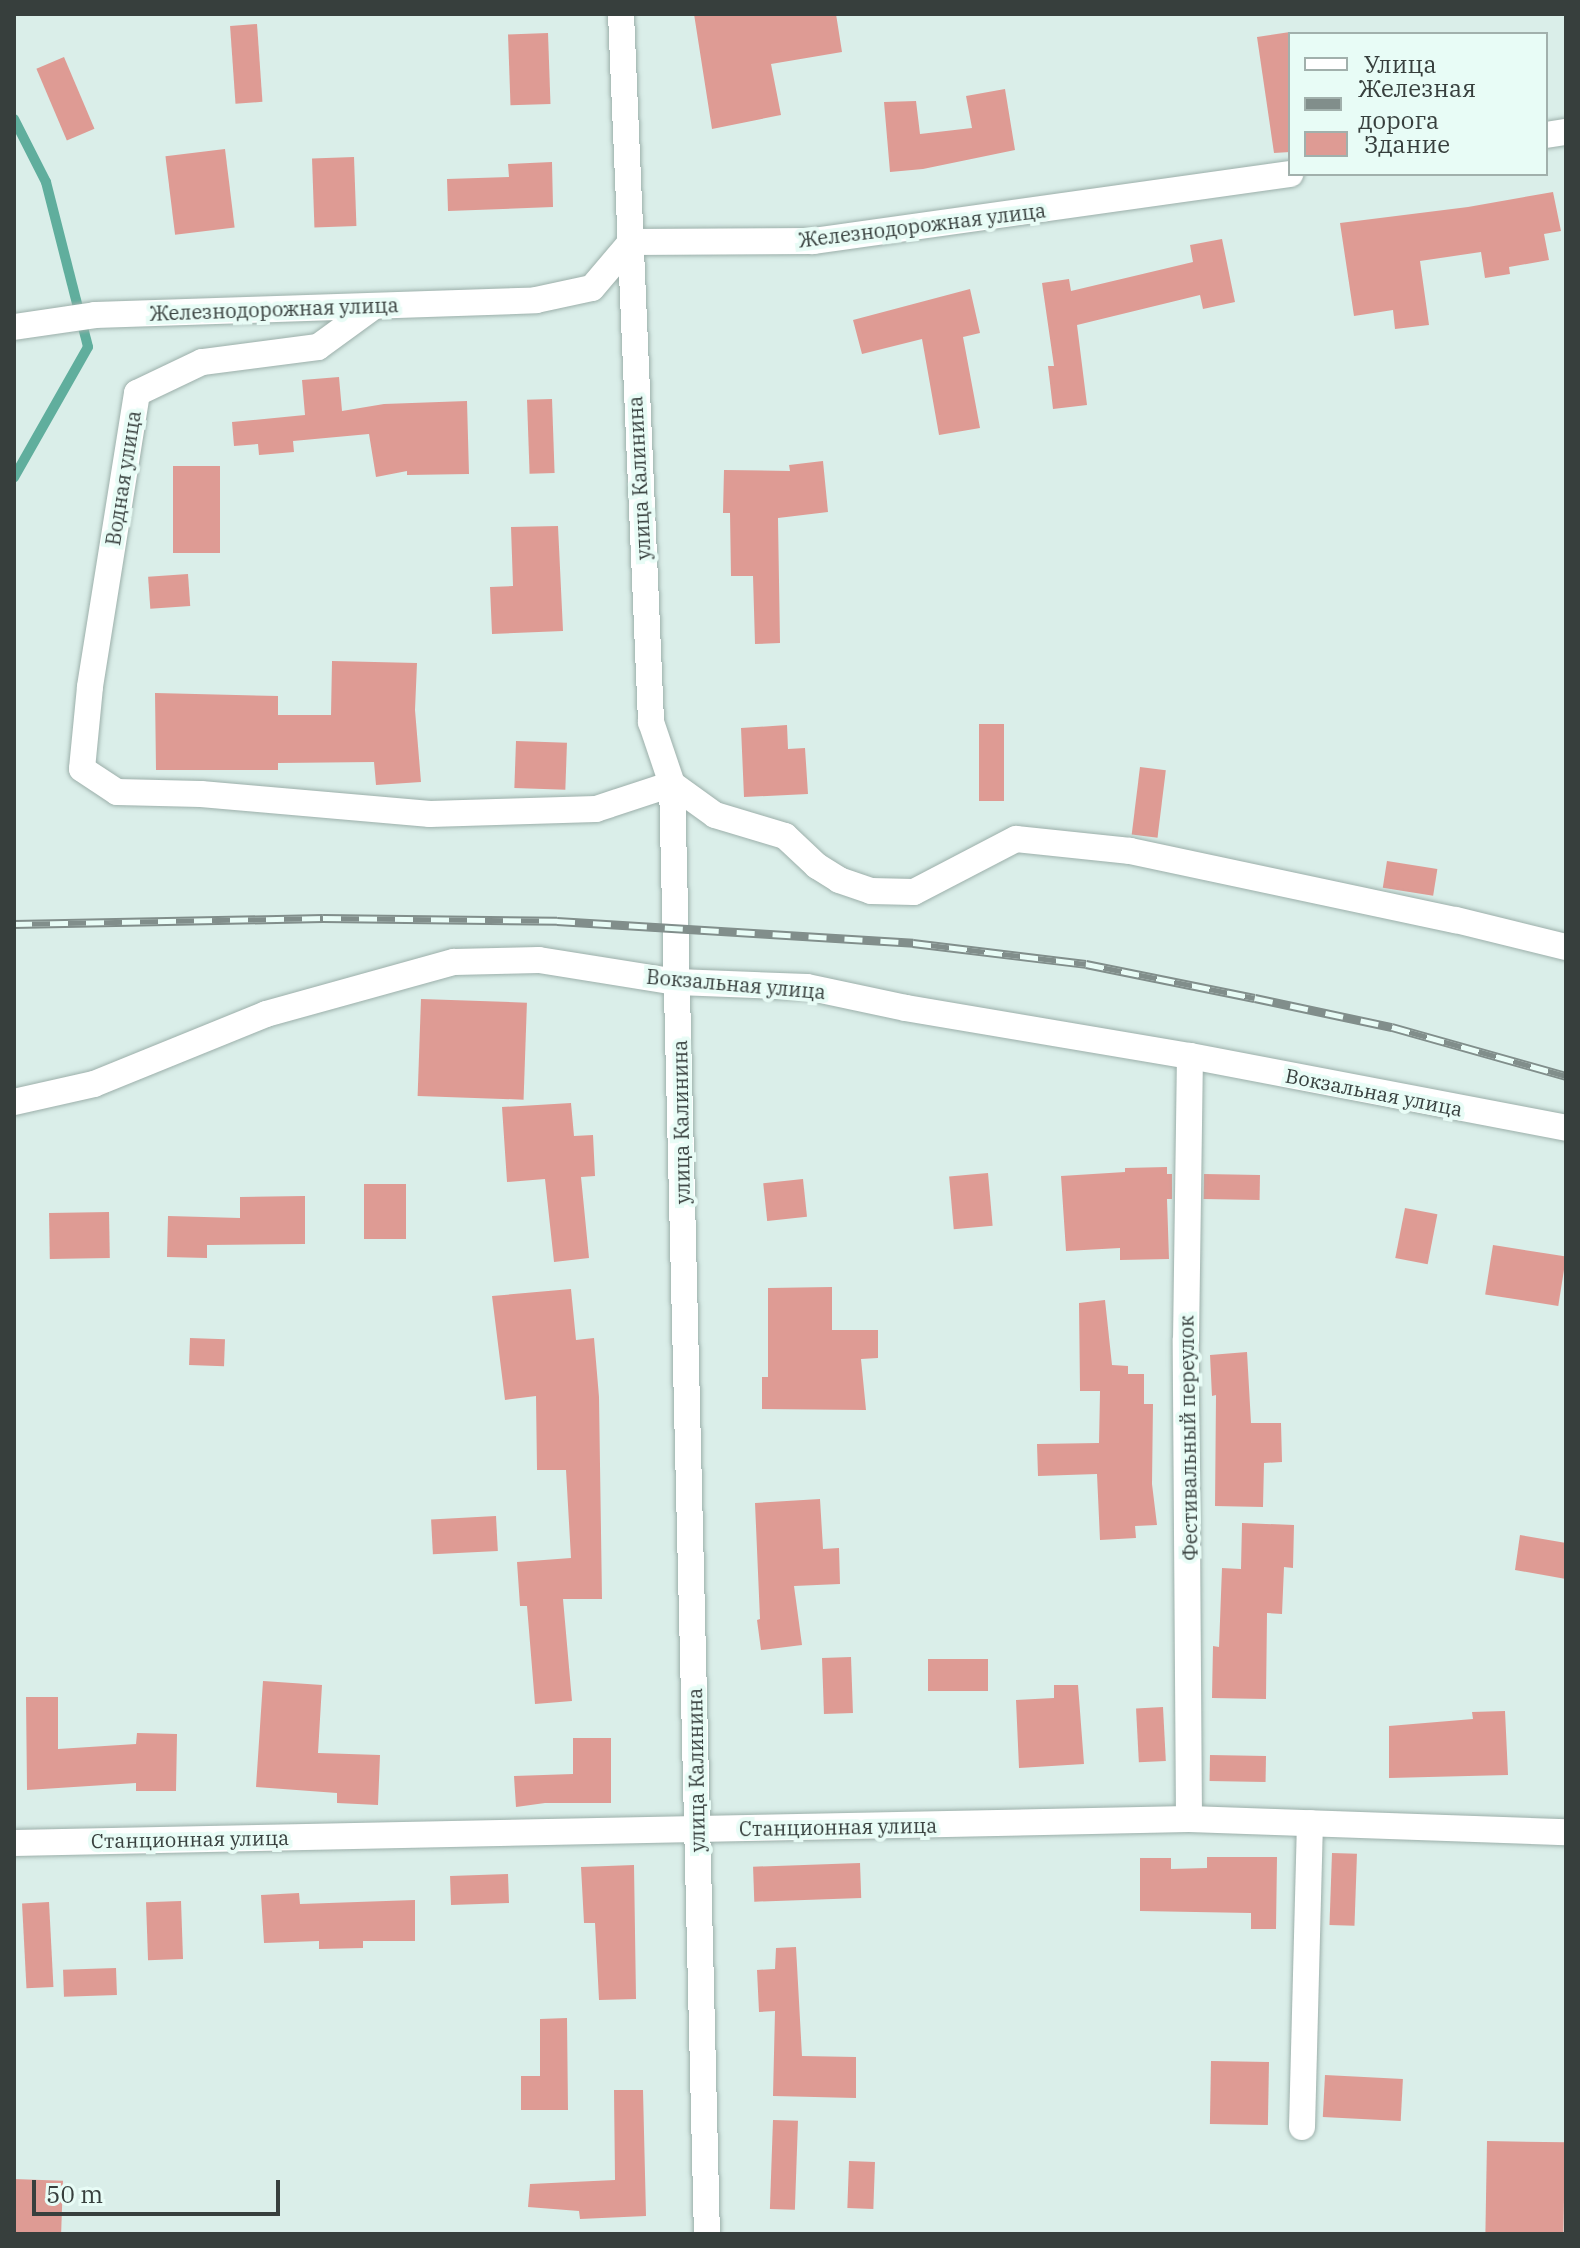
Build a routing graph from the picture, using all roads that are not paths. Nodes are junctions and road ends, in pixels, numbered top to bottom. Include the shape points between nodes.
1 (621, 14) edge
2 (1288, 174) edge
3 (631, 242) junction
4 (373, 307) junction
5 (14, 327) edge
6 (672, 784) junction
7 (1566, 947) edge
8 (677, 982) junction
9 (1190, 1056) junction
10 (14, 1102) edge
11 (1566, 1128) edge
12 (1189, 1819) junction
13 (1310, 1823) junction
14 (698, 1830) junction
15 (1566, 1832) edge
16 (14, 1843) edge
17 (1302, 2127) dead end
18 (707, 2234) edge

1 - 3 street, улица Калинина
2 - 3 street, Железнодорожная улица via 813,241
3 - 4 street, Железнодорожная улица via 592,288 536,300
3 - 6 street, улица Калинина via 651,722
4 - 5 street, Железнодорожная улица via 95,315
4 - 6 street, Водная улица via 318,347 202,362 137,393 82,769 117,792 430,814 596,809
6 - 7 street via 715,815 785,836 817,866 871,891 914,892 1016,839 1130,851
6 - 8 street, улица Калинина
8 - 9 street, Вокзальная улица via 807,987
8 - 10 street, Вокзальная улица via 539,960 454,962 266,1014 94,1084
8 - 14 street, улица Калинина
9 - 11 street, Вокзальная улица
9 - 12 street, Фестивальный переулок
12 - 13 street, Станционная улица
12 - 14 street, Станционная улица
13 - 15 street, Станционная улица
13 - 17 street
14 - 16 street, Станционная улица
14 - 18 street, улица Калинина

